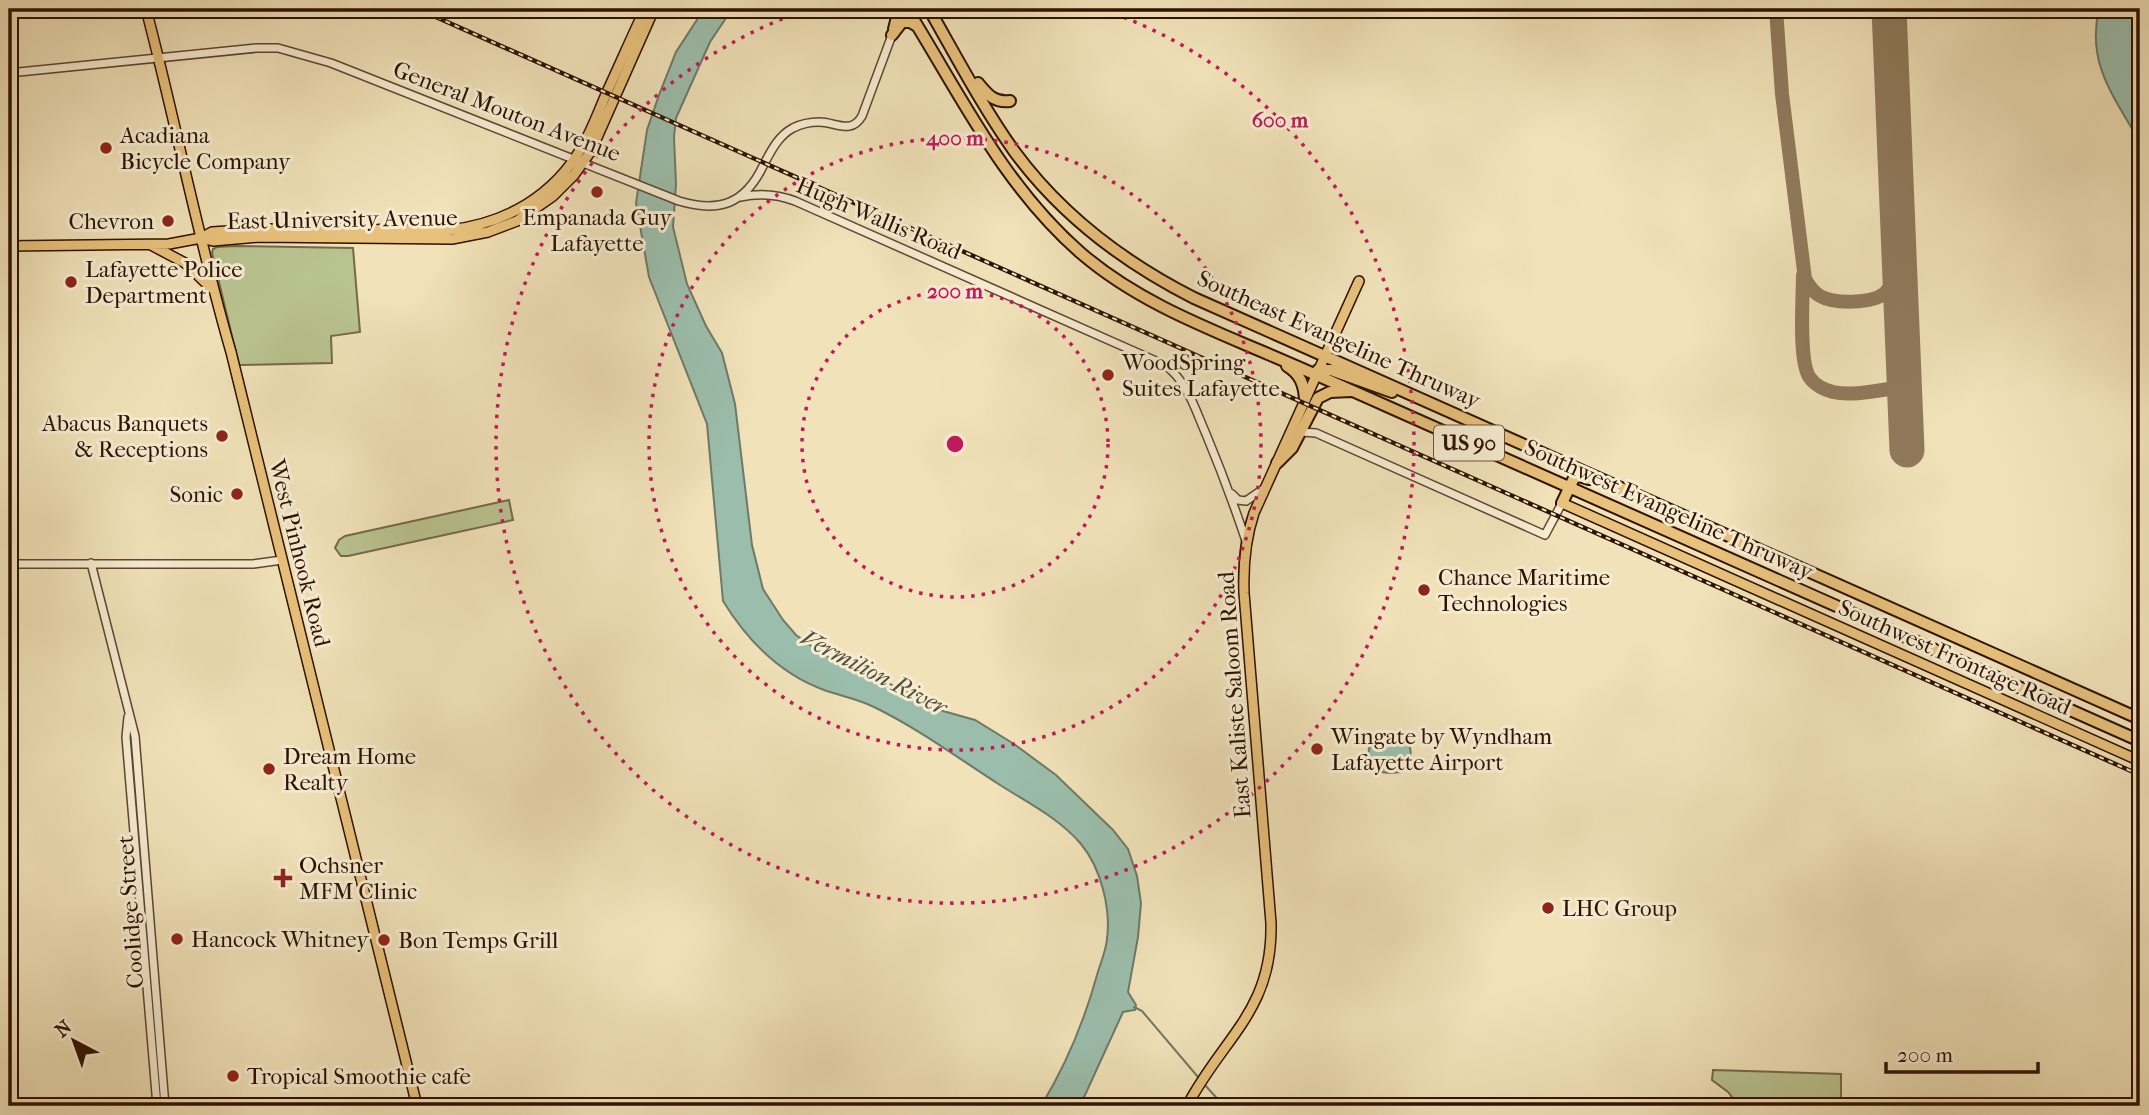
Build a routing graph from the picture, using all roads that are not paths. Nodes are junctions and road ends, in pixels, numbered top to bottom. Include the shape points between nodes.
1 (146, 9) edge
2 (899, 9) edge
3 (907, 9) edge
4 (929, 9) edge
5 (648, 11) edge
6 (919, 28) junction
7 (892, 35) junction
8 (159, 58) junction
9 (958, 58) junction
10 (9, 73) edge
11 (980, 96) junction
12 (963, 100) junction
13 (990, 113) junction
14 (579, 160) junction
15 (756, 179) junction
16 (766, 195) junction
17 (740, 197) junction
18 (201, 238) junction
19 (151, 245) junction
20 (9, 246) edge
21 (1359, 281) dead end
22 (213, 289) junction
23 (1254, 348) junction
24 (1320, 365) junction
25 (1354, 391) junction
26 (1305, 399) junction
27 (1307, 420) junction
28 (1301, 432) junction
29 (1316, 433) junction
30 (1277, 463) junction
31 (1602, 480) junction
32 (1568, 487) junction
33 (1266, 488) junction
34 (1230, 493) junction
35 (1589, 497) junction
36 (1562, 503) junction
37 (1246, 542) junction
38 (282, 561) junction
39 (91, 563) junction
40 (9, 564) edge
41 (128, 716) junction
42 (2140, 719) edge
43 (2098, 723) junction
44 (2140, 731) edge
45 (2140, 741) edge
46 (2140, 761) edge
47 (157, 1106) edge
48 (166, 1106) edge
49 (417, 1106) edge
50 (1187, 1106) edge

1 - 8 main road, West Pinhook Road
2 - 7 highway
3 - 6 highway, Southwest Evangeline Thruway / US 90
4 - 9 highway, Southeast Evangeline Thruway / US 90
5 - 14 main road, East University Avenue
6 - 7 highway via 902,22
6 - 12 highway, Southwest Evangeline Thruway / US 90
7 - 15 street via 860,121 849,128 819,122 793,128 775,144
8 - 10 street, General Mouton Avenue
8 - 14 street, General Mouton Avenue via 257,48 300,53
8 - 18 main road, West Pinhook Road
9 - 11 highway, Southeast Evangeline Thruway / US 90
9 - 13 highway via 989,96 999,102 1010,101
11 - 12 highway via 977,104
11 - 13 highway, Southeast Evangeline Thruway / US 90
12 - 13 highway via 978,117
12 - 23 highway, Southwest Evangeline Thruway / US 90 via 1015,185 1082,254 1144,298
13 - 24 highway, Southeast Evangeline Thruway / US 90 via 1039,182 1105,244 1142,270
14 - 17 street, General Mouton Avenue via 680,201 708,207
14 - 18 main road, East University Avenue via 528,204 472,232 212,232
15 - 16 street
15 - 17 street
16 - 17 street, Hugh Wallis Road
16 - 34 street, Hugh Wallis Road via 795,201 1165,365 1187,390
18 - 19 main road, East University Avenue
18 - 22 main road, West Pinhook Road
19 - 20 main road, East University Avenue
19 - 22 main road via 193,268
21 - 24 main road, East Kaliste Saloom Road
22 - 38 main road, West Pinhook Road
23 - 24 highway, Southwest Evangeline Thruway / US 90 via 1280,359
23 - 26 highway via 1292,368 1304,387
24 - 25 highway, Southwest Evangeline Thruway / US 90
24 - 26 main road, East Kaliste Saloom Road
24 - 31 highway, Southeast Evangeline Thruway / US 90 via 1432,404
25 - 27 highway via 1323,394
25 - 32 highway, Southwest Evangeline Thruway / US 90
26 - 30 main road, East Kaliste Saloom Road
27 - 28 highway
27 - 29 street
28 - 29 street
28 - 30 highway
29 - 36 street via 1545,536
30 - 33 main road, East Kaliste Saloom Road
31 - 32 highway via 1577,476
31 - 42 highway, Southeast Evangeline Thruway / US 90
32 - 35 highway, Southwest Evangeline Thruway / US 90
32 - 36 highway
33 - 34 street via 1246,502
33 - 37 main road, East Kaliste Saloom Road
34 - 37 street, Hugh Wallis Road
35 - 36 highway via 1573,496
35 - 43 highway, Southwest Evangeline Thruway / US 90
36 - 46 main road, Southwest Frontage Road
37 - 50 main road, East Kaliste Saloom Road via 1244,589 1270,950 1254,1006
38 - 39 street
38 - 49 main road, West Pinhook Road
39 - 40 street
39 - 41 street, Coolidge Street
41 - 47 street, Coolidge Street via 126,737
41 - 48 street, Coolidge Street via 135,736
43 - 44 highway
43 - 45 highway, Southwest Evangeline Thruway / US 90

